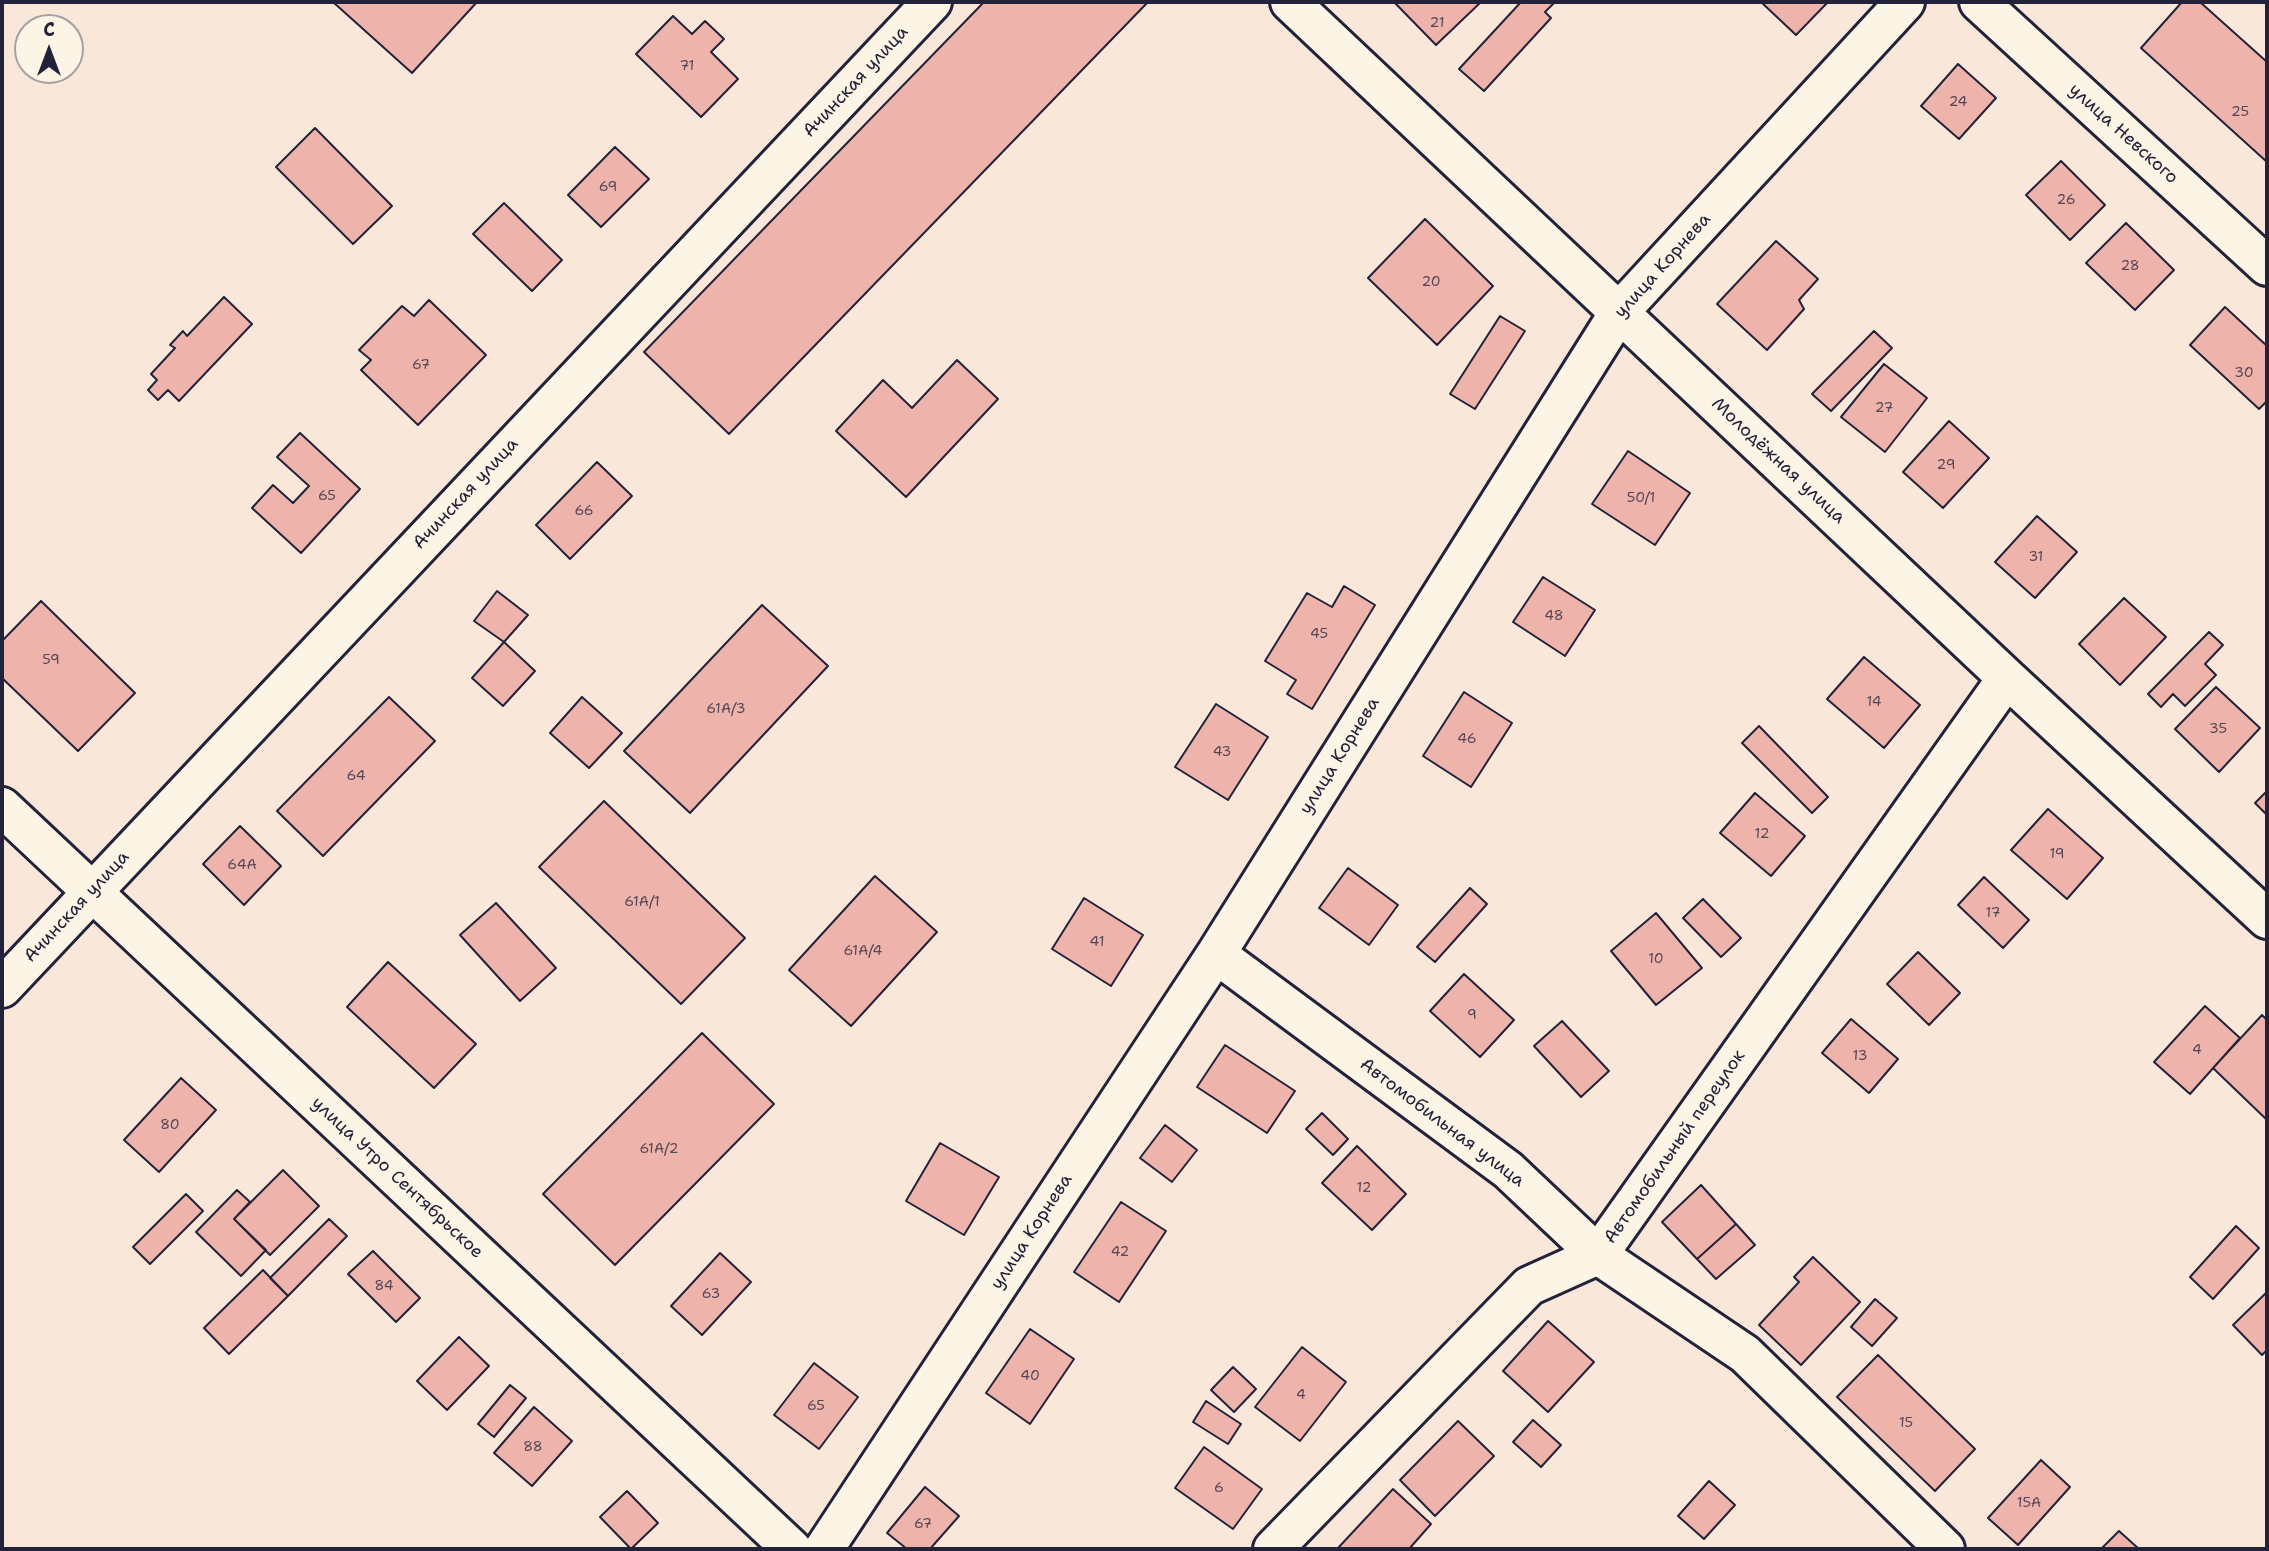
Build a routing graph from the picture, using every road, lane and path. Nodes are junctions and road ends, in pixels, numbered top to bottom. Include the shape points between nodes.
1 (932, 2) edge
2 (1290, 2) edge
3 (1905, 2) edge
4 (1979, 2) edge
5 (2267, 266) edge
6 (1620, 311) junction
7 (2007, 678) junction
8 (2, 807) edge
9 (91, 891) junction
10 (2267, 919) edge
11 (1216, 954) junction
12 (2, 988) edge
13 (1598, 1255) junction
14 (792, 1549) edge
15 (824, 1549) edge
16 (1273, 1549) edge
17 (1945, 1549) edge

1 - 9 street, Ачинская улица
2 - 6 street, Молодёжная улица
3 - 6 street, улица Корнева
4 - 5 street, улица Невского
6 - 7 street, Молодёжная улица
6 - 11 street, улица Корнева
7 - 10 street, Молодёжная улица
7 - 13 street, Автомобильный переулок
8 - 9 street, улица Утро Сентябрьское
9 - 12 street, Ачинская улица
9 - 14 street, улица Утро Сентябрьское
11 - 13 street, Автомобильная улица via 1508,1170
11 - 15 street, улица Корнева
13 - 16 street, Автомобильный переулок via 1528,1286
13 - 17 street, Автомобильная улица via 1745,1354

